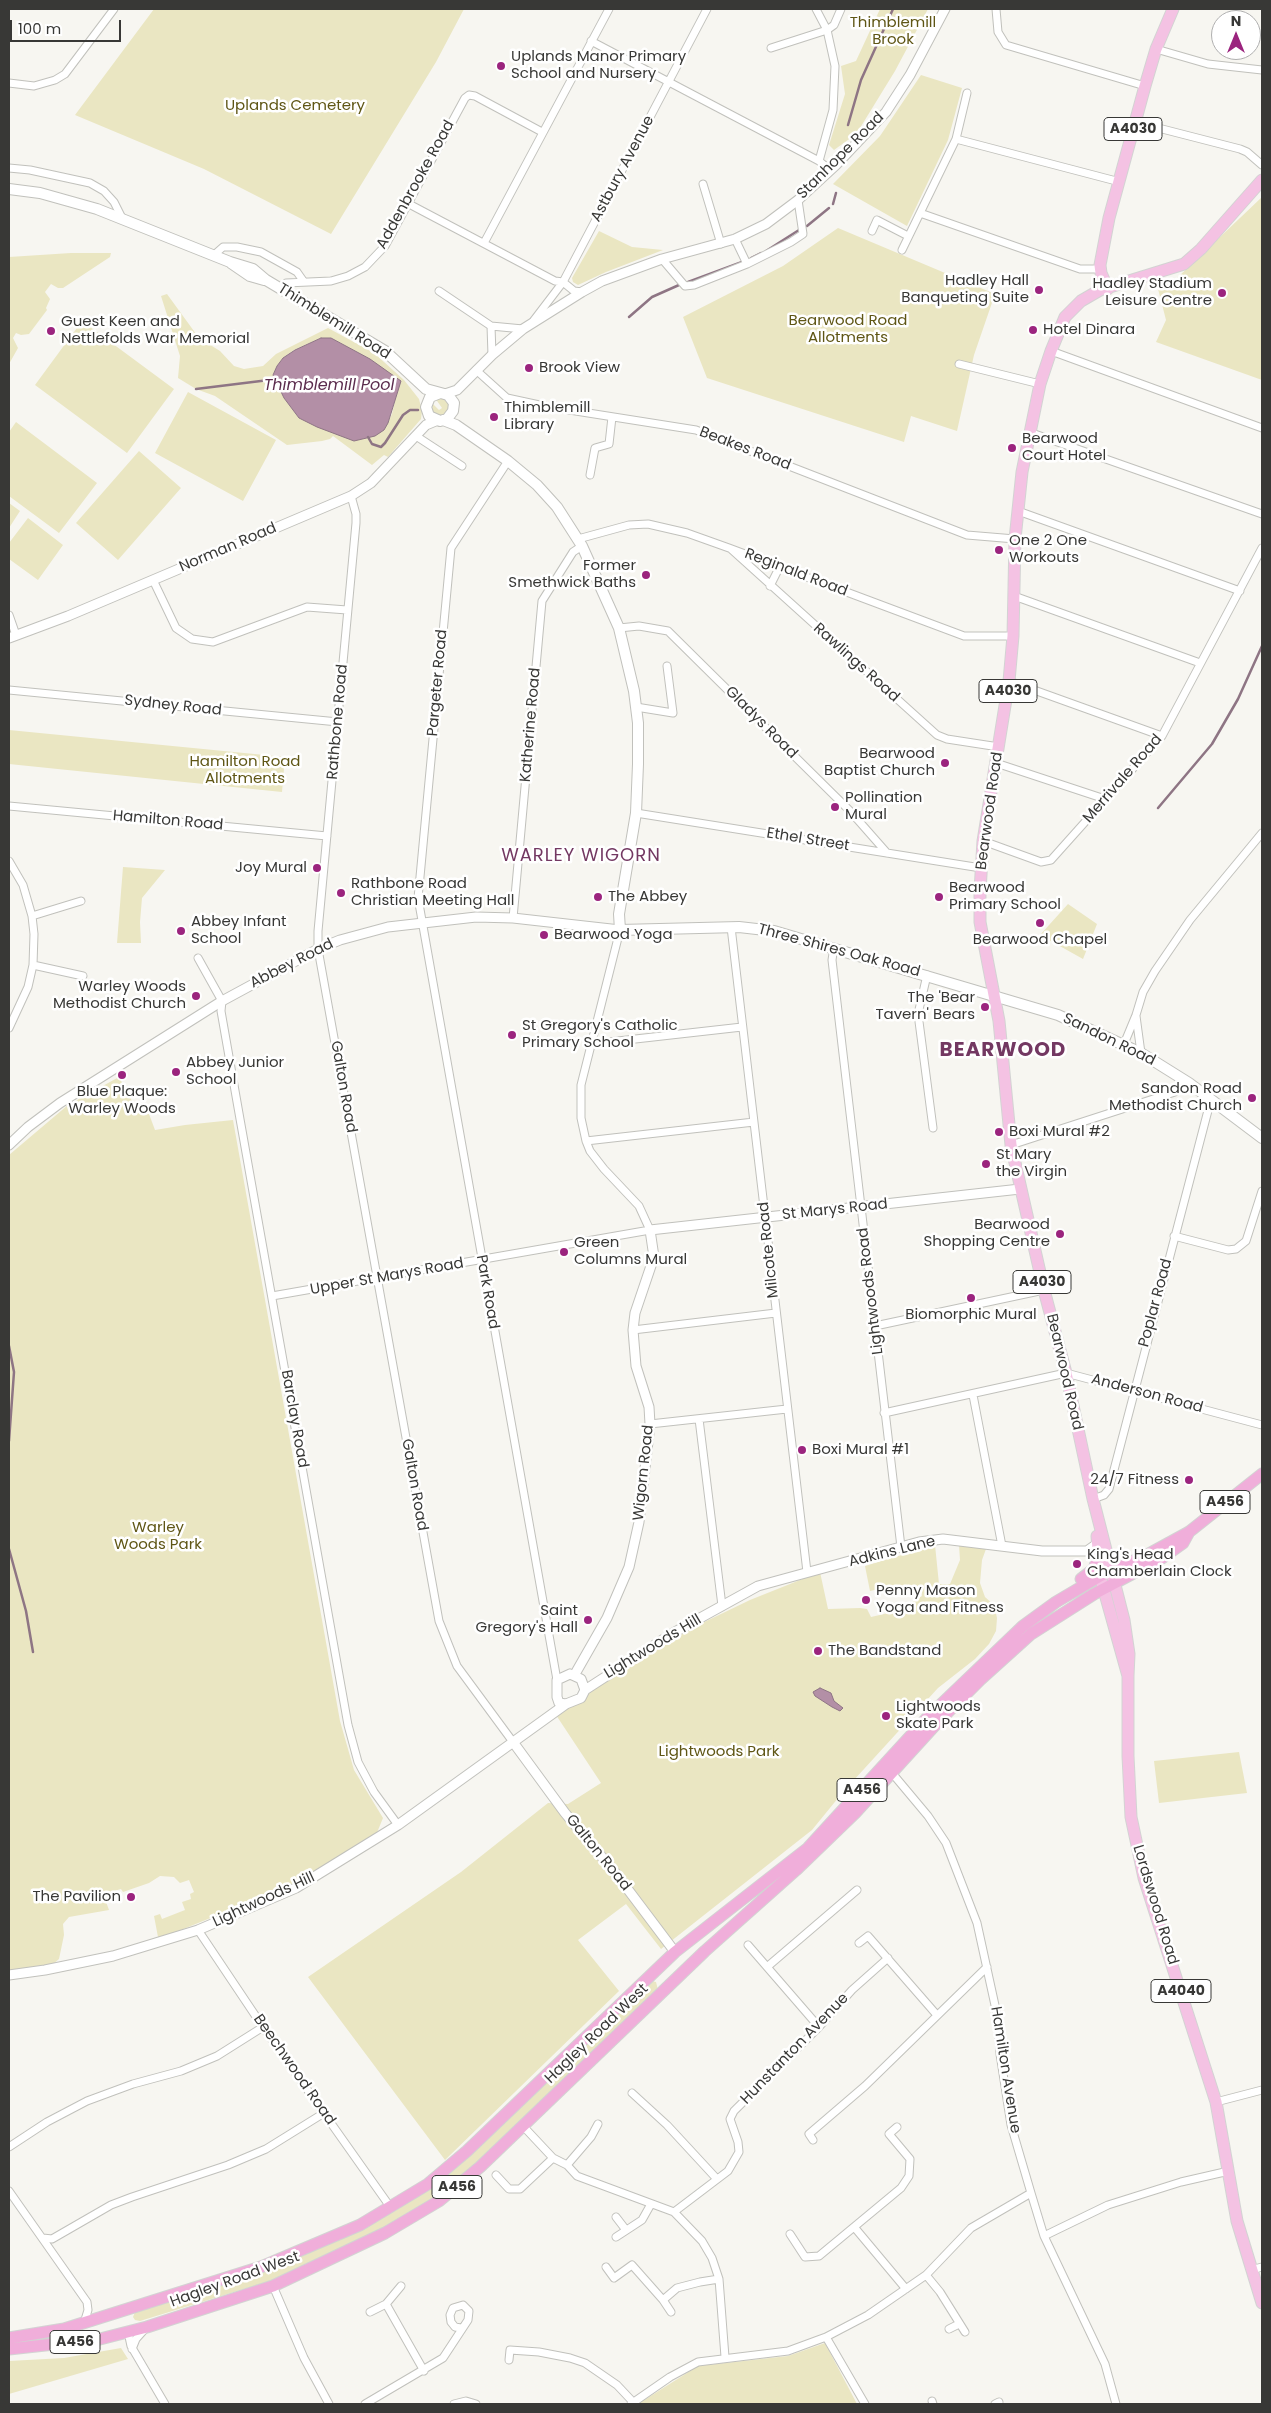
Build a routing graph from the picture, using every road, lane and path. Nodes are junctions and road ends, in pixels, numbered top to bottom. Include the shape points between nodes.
1 (114, 9) edge
2 (608, 9) edge
3 (707, 9) edge
4 (816, 9) edge
5 (841, 9) edge
6 (945, 9) edge
7 (996, 9) edge
8 (1173, 9) edge
9 (827, 30) junction
10 (591, 41) junction
11 (771, 48) dead end
12 (1156, 50) junction
13 (1262, 70) edge
14 (669, 82) junction
15 (9, 83) edge
16 (1144, 86) junction
17 (967, 93) dead end
18 (1135, 122) junction
19 (542, 132) junction
20 (956, 139) junction
21 (819, 161) junction
22 (1262, 165) edge
23 (9, 168) edge
24 (830, 170) junction
25 (1262, 180) edge
26 (1120, 182) junction
27 (703, 184) dead end
28 (9, 189) edge
29 (798, 200) junction
30 (409, 204) junction
31 (920, 213) junction
32 (122, 218) junction
33 (872, 231) dead end
34 (908, 236) junction
35 (735, 239) junction
36 (484, 244) junction
37 (721, 244) junction
38 (902, 250) dead end
39 (214, 255) junction
40 (662, 260) junction
41 (747, 264) junction
42 (1100, 269) junction
43 (304, 282) junction
44 (563, 282) junction
45 (282, 289) junction
46 (1108, 289) junction
47 (439, 291) dead end
48 (582, 292) junction
49 (491, 326) junction
50 (527, 326) junction
51 (1051, 351) junction
52 (492, 355) junction
53 (959, 364) dead end
54 (476, 370) junction
55 (1040, 384) junction
56 (422, 386) junction
57 (457, 390) junction
58 (442, 393) junction
59 (427, 402) junction
60 (454, 408) junction
61 (428, 412) junction
62 (612, 416) junction
63 (440, 420) junction
64 (426, 425) junction
65 (456, 425) junction
66 (1262, 428) edge
67 (1029, 432) junction
68 (416, 436) junction
69 (508, 461) junction
70 (462, 466) dead end
71 (590, 475) dead end
72 (351, 496) junction
73 (1018, 511) junction
74 (1262, 514) edge
75 (1015, 539) junction
76 (580, 542) junction
77 (729, 548) junction
78 (1262, 548) edge
79 (780, 566) junction
80 (153, 580) junction
81 (770, 586) junction
82 (1240, 591) junction
83 (1014, 596) junction
84 (348, 610) junction
85 (9, 615) edge
86 (619, 628) junction
87 (1013, 636) junction
88 (12, 637) edge
89 (1200, 663) junction
90 (667, 666) dead end
91 (1009, 681) junction
92 (9, 690) edge
93 (636, 707) junction
94 (338, 722) junction
95 (1162, 736) junction
96 (999, 747) junction
97 (996, 763) junction
98 (1105, 799) junction
99 (9, 806) edge
100 (636, 814) junction
101 (1262, 832) edge
102 (327, 836) junction
103 (983, 841) junction
104 (886, 853) junction
105 (9, 861) edge
106 (981, 868) junction
107 (81, 902) dead end
108 (32, 916) junction
109 (513, 918) junction
110 (421, 922) junction
111 (731, 927) junction
112 (620, 930) junction
113 (834, 947) junction
114 (318, 948) junction
115 (198, 958) dead end
116 (33, 965) junction
117 (926, 975) junction
118 (83, 976) dead end
119 (995, 996) junction
120 (222, 1001) junction
121 (1136, 1015) junction
122 (742, 1027) junction
123 (9, 1028) edge
124 (591, 1044) junction
125 (1124, 1044) junction
126 (1141, 1053) junction
127 (1189, 1083) junction
128 (1211, 1099) junction
129 (754, 1122) junction
130 (932, 1128) dead end
131 (1262, 1138) edge
132 (586, 1141) junction
133 (10, 1142) edge
134 (1011, 1145) junction
135 (1020, 1189) junction
136 (1262, 1191) edge
137 (861, 1208) junction
138 (765, 1218) junction
139 (650, 1230) junction
140 (1174, 1236) junction
141 (482, 1260) junction
142 (377, 1278) junction
143 (1044, 1290) junction
144 (272, 1296) junction
145 (776, 1313) junction
146 (875, 1326) junction
147 (633, 1330) junction
148 (1066, 1373) junction
149 (1133, 1390) junction
150 (973, 1394) junction
151 (787, 1409) junction
152 (884, 1413) junction
153 (699, 1419) junction
154 (650, 1424) junction
155 (1262, 1425) edge
156 (1262, 1474) edge
157 (1093, 1499) junction
158 (1189, 1532) junction
159 (1097, 1544) junction
160 (1002, 1546) junction
161 (901, 1547) junction
162 (1097, 1560) junction
163 (1111, 1571) junction
164 (807, 1572) junction
165 (1101, 1583) junction
166 (1115, 1583) junction
167 (1056, 1602) junction
168 (722, 1606) junction
169 (554, 1662) junction
170 (572, 1674) junction
171 (1128, 1676) junction
172 (557, 1680) junction
173 (584, 1690) junction
174 (557, 1697) junction
175 (566, 1704) junction
176 (538, 1723) junction
177 (513, 1742) junction
178 (887, 1770) junction
179 (398, 1825) junction
180 (857, 1890) dead end
181 (198, 1930) junction
182 (859, 1943) dead end
183 (748, 1945) dead end
184 (675, 1952) junction
185 (705, 1952) junction
186 (888, 1958) junction
187 (987, 1967) junction
188 (767, 1968) junction
189 (9, 1975) edge
190 (648, 1976) junction
191 (660, 1994) junction
192 (936, 2014) junction
193 (263, 2027) junction
194 (819, 2027) junction
195 (1262, 2090) edge
196 (632, 2093) dead end
197 (1216, 2102) junction
198 (324, 2113) junction
199 (598, 2124) dead end
200 (523, 2126) junction
201 (897, 2127) dead end
202 (813, 2140) dead end
203 (9, 2147) edge
204 (553, 2158) junction
205 (567, 2165) junction
206 (1229, 2171) junction
207 (496, 2175) dead end
208 (716, 2178) junction
209 (9, 2190) edge
210 (1031, 2192) junction
211 (651, 2204) junction
212 (391, 2208) junction
213 (674, 2212) junction
214 (616, 2217) dead end
215 (855, 2228) junction
216 (626, 2230) junction
217 (790, 2234) dead end
218 (1044, 2236) junction
219 (43, 2238) junction
220 (616, 2238) dead end
221 (606, 2267) dead end
222 (1262, 2267) edge
223 (1250, 2270) junction
224 (926, 2275) junction
225 (718, 2279) junction
226 (273, 2286) junction
227 (401, 2286) dead end
228 (906, 2289) junction
229 (663, 2300) junction
230 (386, 2304) junction
231 (1262, 2304) edge
232 (370, 2312) dead end
233 (671, 2312) dead end
234 (128, 2313) junction
235 (84, 2323) junction
236 (959, 2324) junction
237 (147, 2327) junction
238 (461, 2328) dead end
239 (950, 2329) dead end
240 (128, 2332) junction
241 (965, 2332) dead end
242 (826, 2337) junction
243 (9, 2338) edge
244 (9, 2349) edge
245 (132, 2349) junction
246 (725, 2357) junction
247 (509, 2360) dead end
248 (424, 2371) junction
249 (632, 2403) edge
250 (165, 2404) edge
251 (329, 2404) edge
252 (366, 2404) edge
253 (454, 2404) edge
254 (476, 2404) edge
255 (865, 2404) edge
256 (1116, 2404) edge

1 - 15 street via 65,74 34,86
2 - 10 street
3 - 14 street, Astbury Avenue
4 - 9 street
5 - 9 street via 834,25
6 - 24 street, Stanhope Road via 886,112
7 - 16 street via 998,32 1006,45
8 - 12 main road, A4030
9 - 11 street
9 - 21 street via 835,66 835,93 830,126
10 - 14 street
10 - 19 street
12 - 13 street via 1208,64
12 - 16 main road, A4030
14 - 21 street
14 - 44 street, Astbury Avenue
16 - 18 main road, A4030
17 - 20 street
18 - 22 street via 1240,149
18 - 26 main road, A4030
19 - 30 street, Addenbrooke Road via 469,95
19 - 36 street
20 - 26 street
20 - 31 street
21 - 24 street
23 - 32 street via 90,183 104,191
24 - 29 street, Stanhope Road
25 - 46 main road via 1187,262
26 - 42 main road, A4030 via 1109,218
27 - 37 street
28 - 32 main road, Thimblemill Road via 40,193
29 - 35 street, Stanhope Road via 766,224
29 - 41 street via 803,234
30 - 36 street
30 - 43 street, Addenbrooke Road via 385,246 365,267 331,281
31 - 34 street
31 - 42 street via 1080,269
32 - 39 main road, Thimblemill Road
33 - 34 street via 877,220
34 - 38 street
35 - 37 street, Stanhope Road
35 - 41 street
36 - 44 street via 555,281
37 - 40 street, Stanhope Road
39 - 43 street, Thimblemill Road via 223,247 261,252 297,272
39 - 45 main road, Thimblemill Road via 253,269
40 - 41 street via 685,286
40 - 48 street, Stanhope Road via 602,281
42 - 46 main road
43 - 45 street, Addenbrooke Road via 286,283
44 - 48 street via 574,291
44 - 50 street, Astbury Avenue
45 - 56 main road, Thimblemill Road via 385,352
46 - 51 main road, Bearwood Road / A4030 via 1063,326
47 - 49 street
48 - 50 street, Stanhope Road
49 - 50 street
49 - 52 street
50 - 52 street, Stanhope Road
51 - 55 main road, Bearwood Road / A4030
51 - 66 street
52 - 54 street, Stanhope Road
53 - 55 street
54 - 57 street, Stanhope Road
54 - 62 street, Beakes Road via 507,398
55 - 67 main road, Bearwood Road / A4030
56 - 58 main road, Thimblemill Road
56 - 59 main road
57 - 58 street, Stanhope Road
57 - 60 street
58 - 59 main road via 432,395
58 - 60 main road via 451,398
59 - 61 main road
60 - 63 main road
60 - 65 main road
61 - 63 main road
61 - 64 street
62 - 71 street via 609,444 595,448
62 - 75 street, Beakes Road via 696,430 967,535
63 - 64 street, Norman Road
63 - 65 main road
64 - 68 street, Norman Road
65 - 69 main road
67 - 73 main road, Bearwood Road / A4030
67 - 74 street
68 - 70 street
68 - 72 street, Norman Road via 370,483
69 - 76 main road via 557,507
69 - 110 street, Pargeter Road via 450,548 418,898
72 - 80 street, Norman Road
72 - 84 street, Rathbone Road via 356,523
73 - 75 main road, Bearwood Road / A4030
73 - 82 street
75 - 83 main road, Bearwood Road / A4030
76 - 77 street, Reginald Road via 629,526 648,524
76 - 86 main road
76 - 109 street, Katherine Road via 542,601
77 - 79 street, Reginald Road
77 - 81 street, Rawlings Road
78 - 82 street, Merrivale Road
79 - 81 street
79 - 87 street, Reginald Road via 964,636
80 - 84 street via 176,628 192,639 213,642 307,607
80 - 88 street, Norman Road
81 - 96 street, Rawlings Road via 937,735
82 - 89 street, Merrivale Road
83 - 87 main road, Bearwood Road / A4030
83 - 89 street
84 - 94 street, Rathbone Road
85 - 88 street
86 - 93 main road
86 - 104 street, Gladys Road via 639,626 668,631 850,811
87 - 91 main road, Bearwood Road / A4030
89 - 95 street, Merrivale Road
90 - 93 street via 673,713
91 - 95 street
91 - 96 main road, Bearwood Road / A4030
92 - 94 street, Sydney Road
93 - 100 main road
94 - 102 street, Rathbone Road
95 - 98 street, Merrivale Road
96 - 97 main road, Bearwood Road / A4030
97 - 98 street
97 - 103 main road, Bearwood Road / A4030
98 - 103 street, Merrivale Road via 1046,862
99 - 102 street, Hamilton Road
100 - 104 street, Ethel Street
100 - 112 main road
101 - 121 street via 1185,927 1143,992
102 - 114 street, Rathbone Road
103 - 106 main road, Bearwood Road / A4030
104 - 106 street, Ethel Street
105 - 108 street via 23,885
106 - 119 main road, Bearwood Road / A4030 via 980,922
107 - 108 street
108 - 116 street
109 - 110 street, Abbey Road via 476,917
109 - 112 street, Abbey Road
110 - 114 street, Abbey Road via 374,930
110 - 141 street, Park Road
111 - 112 main road, Three Shires Oak Road
111 - 113 main road, Three Shires Oak Road via 774,931
111 - 122 street, Milcote Road
112 - 124 street, Wigorn Road
113 - 117 main road, Three Shires Oak Road
113 - 137 street, Lightwoods Road via 832,960
114 - 120 street, Abbey Road
114 - 142 street, Galton Road
115 - 120 street
116 - 118 street
116 - 123 street via 28,988
117 - 119 main road, Three Shires Oak Road
117 - 130 street via 918,1014
119 - 125 main road, Sandon Road via 1058,1015
119 - 134 main road, Bearwood Road / A4030
120 - 133 street, Abbey Road via 60,1103
120 - 144 street, Barclay Road via 221,1011
121 - 125 street
121 - 126 street
122 - 124 street
122 - 129 street, Milcote Road
124 - 132 street, Wigorn Road via 580,1100
125 - 126 main road, Sandon Road
126 - 127 main road, Sandon Road
127 - 128 main road, Sandon Road
127 - 134 street via 1174,1092
128 - 131 main road, Sandon Road
128 - 140 street, Poplar Road
129 - 132 street
129 - 138 street, Milcote Road
132 - 139 street, Wigorn Road via 600,1164 639,1206
134 - 135 main road, Bearwood Road / A4030
135 - 137 street, St Marys Road
135 - 143 main road, Bearwood Road / A4030
136 - 140 street via 1246,1241 1236,1248 1228,1250
137 - 138 street, St Marys Road
137 - 146 street, Lightwoods Road
138 - 139 street, St Marys Road
138 - 145 street, Milcote Road
139 - 141 street, Upper St Marys Road
139 - 147 street, Wigorn Road via 654,1257 635,1313
140 - 149 street, Poplar Road
141 - 142 street, Upper St Marys Road
141 - 169 street, Park Road
142 - 144 street, Upper St Marys Road
142 - 177 street, Galton Road via 439,1621 457,1666
143 - 146 street
143 - 148 main road, Bearwood Road / A4030
144 - 179 street, Barclay Road via 348,1726 358,1762 374,1792
145 - 147 street
145 - 151 street, Milcote Road
146 - 152 street, Lightwoods Road
147 - 154 street, Wigorn Road via 636,1366 649,1406
148 - 149 street, Anderson Road
148 - 150 street, Anderson Road
148 - 157 main road, Bearwood Road / A4030
149 - 155 street, Anderson Road
149 - 157 street, Poplar Road via 1109,1489
150 - 152 street, Anderson Road
150 - 160 street
151 - 153 street
151 - 164 street, Milcote Road
152 - 161 street, Lightwoods Road
153 - 154 street
153 - 168 street
154 - 170 street, Wigorn Road via 639,1522 629,1566 607,1618
156 - 158 highway, A456
157 - 159 main road, Bearwood Road / A4030
157 - 163 main road, Bearwood Road / A4030
158 - 163 highway, A456
158 - 166 highway, A456 via 1183,1543 1162,1558
159 - 160 street, Adkins Lane via 1087,1551 1020,1550
159 - 162 main road, Bearwood Road / A4030
160 - 161 street, Adkins Lane via 943,1539
161 - 164 street, Adkins Lane
162 - 165 main road, Bearwood Road / A4030
162 - 167 highway, A456 via 1091,1573 1074,1583
163 - 165 highway, Hagley Road West / A456
163 - 166 main road, Lordswood Road / A4040
164 - 168 street, Adkins Lane via 758,1586
165 - 166 highway, Hagley Road West / A456
165 - 167 highway, Hagley Road West / A456
165 - 171 main road, Lordswood Road / A4040
165 - 178 highway, Hagley Road West / A456 via 1031,1634
166 - 171 main road, Lordswood Road / A4040 via 1128,1645
167 - 178 highway, Hagley Road West / A456 via 1023,1626 971,1675
168 - 173 street, Lightwoods Hill
169 - 170 street via 558,1669
169 - 172 street, Park Road
170 - 172 street
170 - 173 street via 581,1678
171 - 197 main road, Lordswood Road / A4040 via 1131,1817 1144,1878
172 - 174 street
173 - 175 street via 581,1698
174 - 175 street via 559,1703
174 - 176 street, Lightwoods Hill
175 - 176 street, Lightwoods Hill
176 - 177 street, Lightwoods Hill
177 - 179 street, Lightwoods Hill
177 - 184 street, Galton Road
178 - 184 highway, Hagley Road West / A456 via 808,1848
178 - 185 highway, Hagley Road West / A456 via 796,1870
178 - 187 street, Hamilton Avenue via 928,1816 946,1843 977,1923
179 - 181 street, Lightwoods Hill via 296,1888
180 - 188 street
181 - 189 street, Lightwoods Hill via 113,1956
181 - 193 street, Beechwood Road
182 - 186 street via 868,1936
183 - 188 street
184 - 185 highway via 680,1958 687,1958
184 - 190 highway, Hagley Road West / A456
185 - 191 highway, Hagley Road West / A456
186 - 192 street
186 - 194 street, Hunstanton Avenue via 852,1990
187 - 192 street
187 - 210 street, Hamilton Avenue via 998,2019 1000,2054 1012,2125
188 - 194 street
190 - 191 highway via 659,1977 662,1984
190 - 212 highway, Hagley Road West / A456 via 467,2151 428,2184
191 - 200 highway, Hagley Road West / A456
192 - 202 street via 865,2086 809,2134
193 - 198 street, Beechwood Road
193 - 203 street via 217,2056 87,2101 46,2122
194 - 208 street, Hunstanton Avenue via 734,2111 730,2119 738,2152 728,2171
195 - 197 street
196 - 208 street
197 - 206 main road, Lordswood Road / A4040
198 - 212 street, Beechwood Road
198 - 219 street via 266,2149 228,2165 132,2196 52,2239
199 - 205 street
200 - 204 street
200 - 226 highway, Hagley Road West / A456 via 462,2183 419,2214
201 - 215 street via 889,2134 910,2159 909,2176 901,2188
204 - 205 street
204 - 207 street via 520,2189 509,2189
205 - 211 street via 577,2176
206 - 218 street via 1108,2205
206 - 223 main road, Lordswood Road / A4040 via 1236,2221
208 - 213 street, Hunstanton Avenue via 704,2191
209 - 219 street
210 - 218 street, Hamilton Avenue
210 - 224 street via 971,2228
211 - 213 street
211 - 216 street via 642,2220
212 - 234 highway, Hagley Road West / A456 via 281,2260
213 - 225 street via 702,2241 712,2258
214 - 216 street
215 - 217 street via 819,2256 808,2259
215 - 228 street
216 - 220 street
218 - 256 street, Hamilton Avenue via 1105,2364
219 - 235 street via 86,2302 88,2310
221 - 229 street via 614,2278 632,2264
222 - 223 street
223 - 231 main road, Lordswood Road / A4040
224 - 228 street
224 - 236 street
225 - 229 street via 677,2288
225 - 246 street
226 - 237 highway, Hagley Road West / A456
226 - 251 street via 304,2358
227 - 230 street
228 - 242 street via 868,2315
229 - 233 street
230 - 232 street
230 - 248 street
234 - 235 highway, Hagley Road West / A456
234 - 237 highway via 128,2321
234 - 240 highway via 125,2321
235 - 243 highway, Hagley Road West / A456
236 - 239 street
236 - 241 street
237 - 240 highway, Hagley Road West / A456
237 - 245 street
238 - 248 street via 443,2358
240 - 244 highway, Hagley Road West / A456 via 84,2342
240 - 245 street
242 - 246 street via 788,2351
242 - 255 street
245 - 250 street
246 - 249 street via 698,2362
247 - 249 street via 510,2350 539,2352 585,2363 617,2385
248 - 252 street
253 - 254 street via 466,2401

